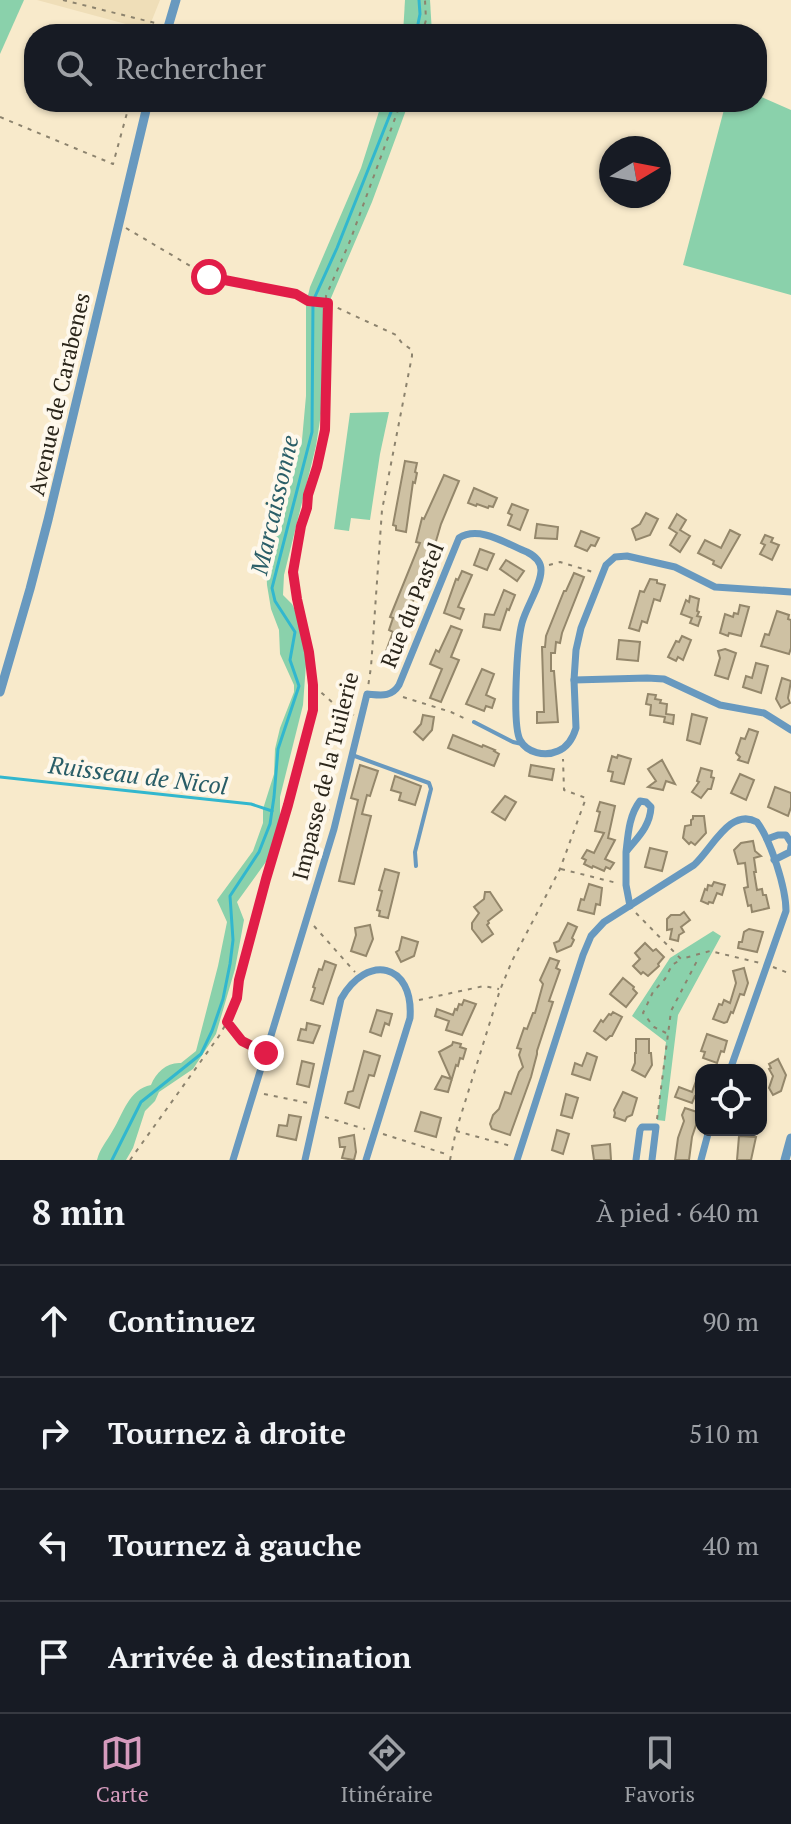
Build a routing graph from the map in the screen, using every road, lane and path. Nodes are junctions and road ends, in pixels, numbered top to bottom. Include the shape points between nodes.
1 (63, 0) edge
2 (176, 0) edge
3 (425, 0) edge
4 (151, 23) edge
5 (169, 24) edge
6 (425, 24) edge
7 (127, 112) edge
8 (146, 112) edge
9 (397, 112) edge
10 (0, 117) edge
11 (134, 234) dead end
12 (326, 303) junction
13 (540, 568) junction
14 (602, 575) junction
15 (791, 592) edge
16 (574, 680) junction
17 (313, 685) junction
18 (396, 691) junction
19 (0, 692) edge
20 (367, 694) junction
21 (362, 717) junction
22 (474, 722) joint
23 (791, 730) edge
24 (522, 744) junction
25 (560, 750) junction
26 (352, 755) junction
27 (767, 839) junction
28 (791, 845) edge
29 (626, 852) junction
30 (774, 860) junction
31 (416, 866) dead end
32 (560, 869) junction
33 (626, 885) junction
34 (630, 906) junction
35 (307, 917) junction
36 (699, 955) junction
37 (681, 959) junction
38 (768, 965) junction
39 (791, 974) edge
40 (359, 976) junction
41 (500, 990) junction
42 (410, 1003) junction
43 (227, 1022) junction
44 (667, 1033) junction
45 (266, 1053) junction
46 (732, 1064) edge
47 (255, 1092) junction
48 (316, 1108) junction
49 (352, 1125) dead end
50 (656, 1127) junction
51 (456, 1131) junction
52 (707, 1136) edge
53 (791, 1138) edge
54 (405, 1141) dead end
55 (520, 1148) junction
56 (450, 1158) edge
57 (130, 1160) edge
58 (233, 1160) edge
59 (305, 1160) edge
60 (366, 1160) edge
61 (517, 1160) edge
62 (636, 1160) edge
63 (652, 1160) edge
64 (701, 1160) edge
65 (785, 1160) edge

1 - 4 path
2 - 5 street
3 - 6 path
7 - 10 path via 113,164
8 - 19 street, Avenue de Carabenes via 45,534
9 - 12 path
11 - 12 path via 209,277
12 - 17 path via 325,430 293,572
12 - 20 path, Impasse de la Tuilerie via 396,335 412,350 382,510
13 - 14 path via 560,562
13 - 18 street, Rue du Pastel via 533,555 480,533 459,538
13 - 24 street via 517,649 517,730
14 - 15 street via 610,560 627,556 675,567 715,587
14 - 16 street via 578,640
16 - 23 street via 664,679 720,705 764,713
16 - 25 street via 576,728
17 - 21 path via 343,712
17 - 43 path via 313,710
18 - 20 street, Rue du Pastel
18 - 22 path
20 - 21 street, Impasse de la Tuilerie
21 - 26 street, Impasse de la Tuilerie
22 - 24 lane
24 - 25 street via 537,753
25 - 32 path via 564,790 586,798
26 - 31 lane via 429,783
26 - 35 street, Impasse de la Tuilerie
27 - 28 street via 786,835
27 - 30 street
27 - 34 street via 757,822 738,819 694,865
28 - 30 street via 790,852
29 - 29 street via 651,814 646,802 636,805
29 - 33 street
30 - 38 street via 786,911
32 - 33 path
32 - 41 path
33 - 34 street
34 - 37 path
34 - 55 street via 597,928 586,945
35 - 40 path
35 - 45 street, Impasse de la Tuilerie
36 - 37 path
36 - 38 path via 710,951
36 - 44 path via 671,1011
37 - 44 path via 643,1013
38 - 39 path
38 - 46 street
40 - 42 street via 389,971 405,985
40 - 48 street via 337,1009
41 - 42 path via 484,986
41 - 51 path
42 - 60 street via 409,1025
43 - 45 path via 242,1041
43 - 57 path
44 - 50 path
45 - 47 street, Impasse de la Tuilerie
47 - 48 path
47 - 58 street, Impasse de la Tuilerie
48 - 49 path
48 - 59 street
50 - 62 street via 640,1130
50 - 63 street
51 - 55 path
51 - 56 path
52 - 64 street
53 - 65 street
54 - 56 path
55 - 61 street

